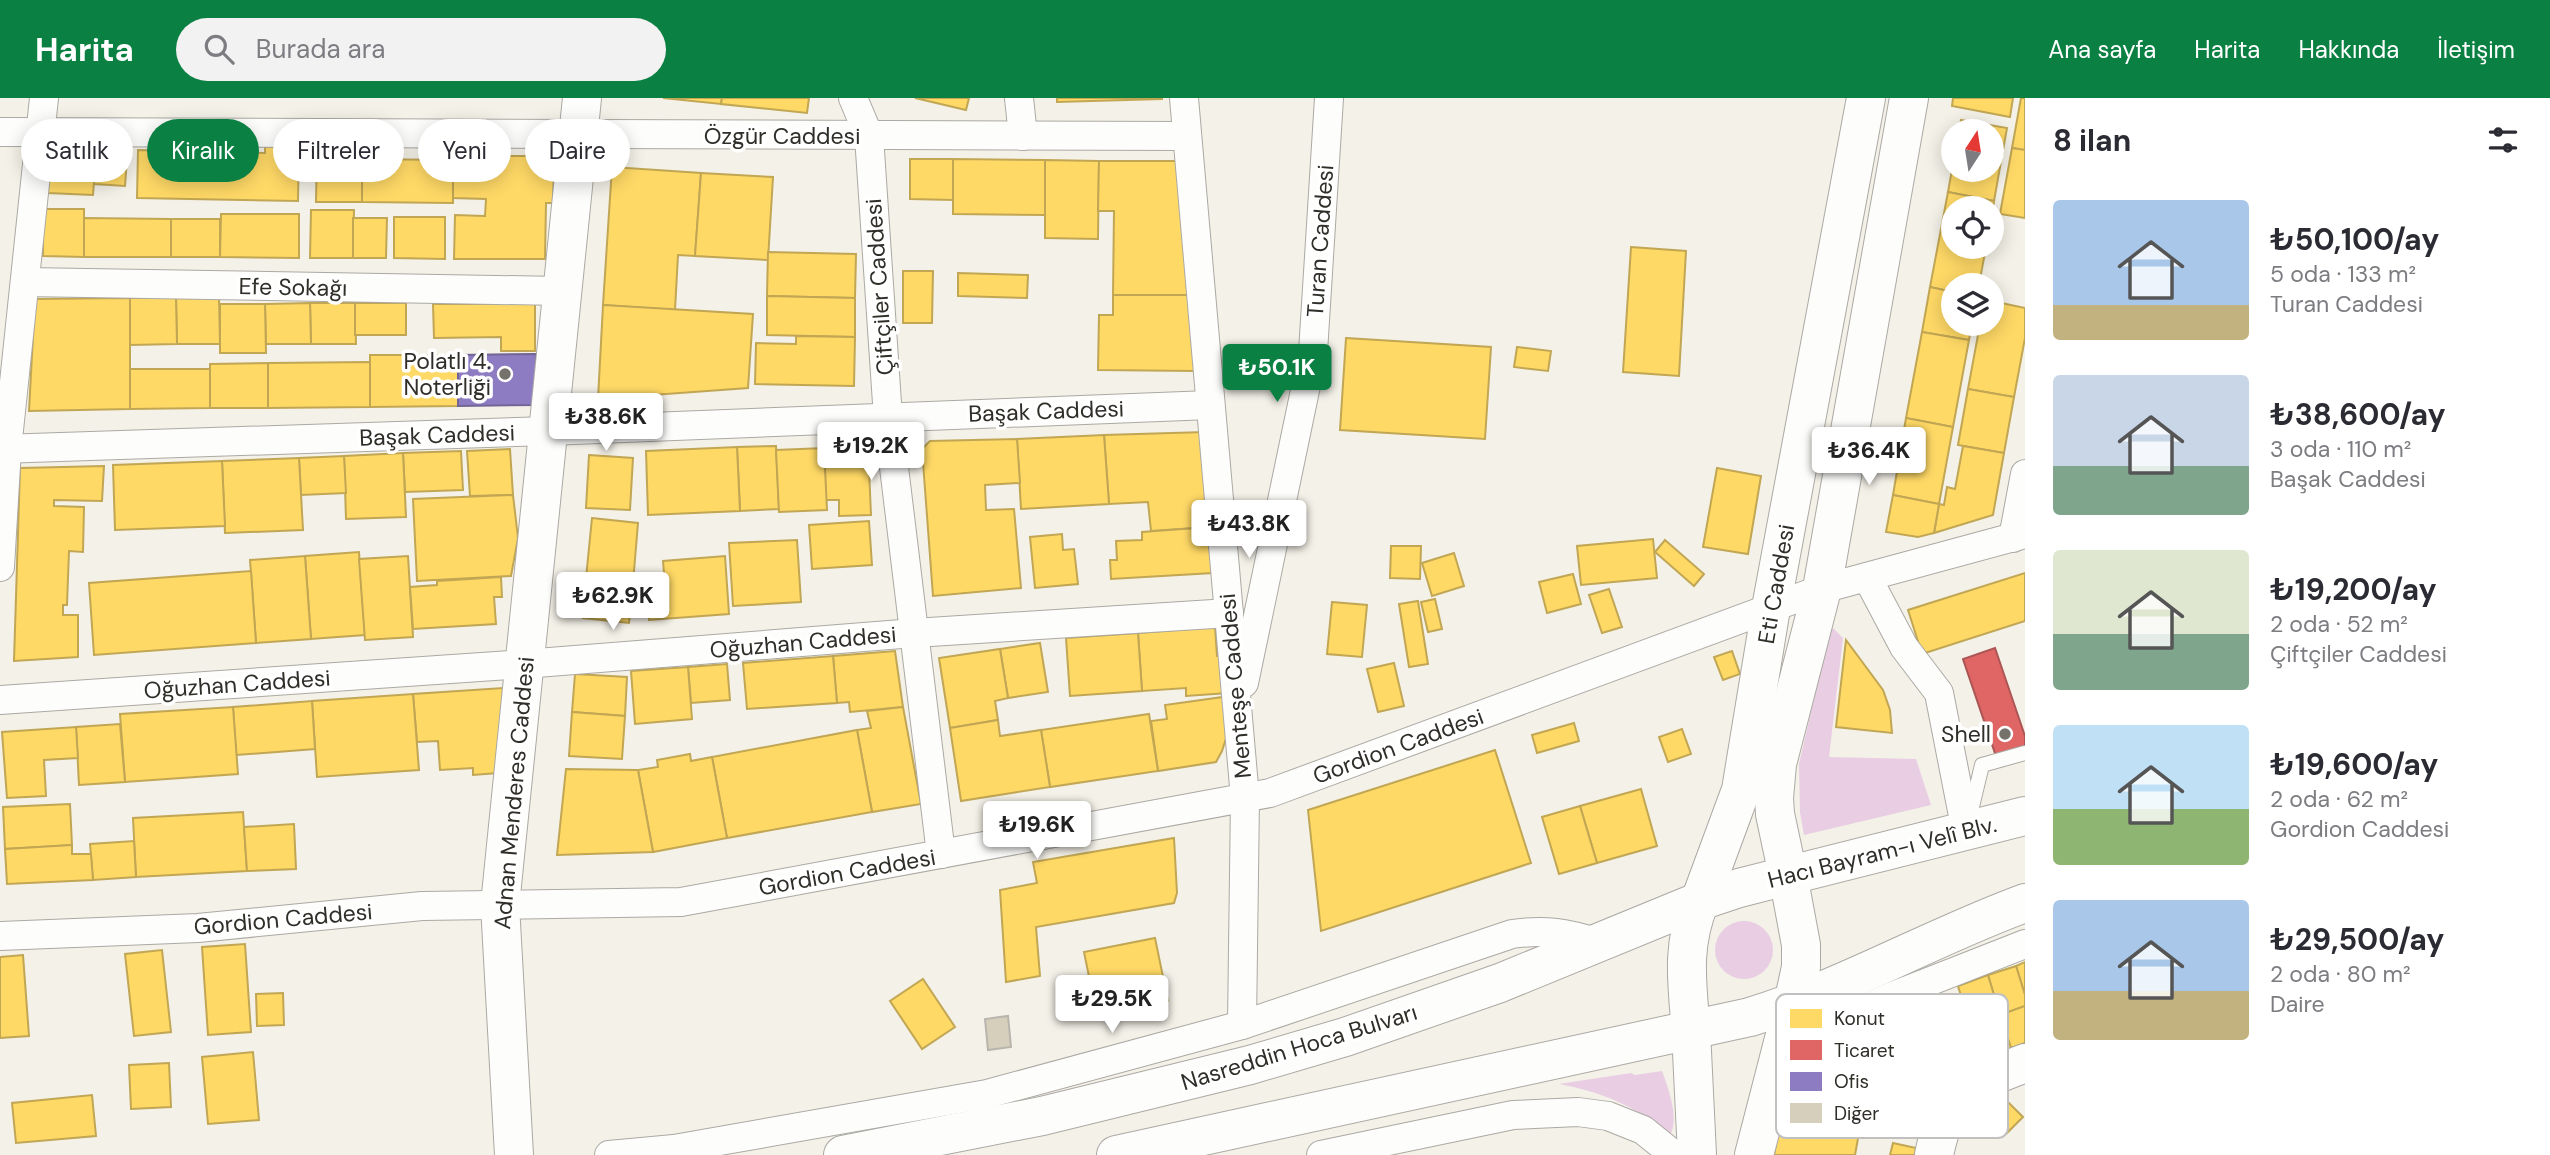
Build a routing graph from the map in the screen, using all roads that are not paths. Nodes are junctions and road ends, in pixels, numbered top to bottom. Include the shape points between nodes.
1 (44, 98) edge
2 (582, 98) edge
3 (853, 98) edge
4 (1019, 98) edge
5 (1184, 98) edge
6 (1329, 98) edge
7 (1866, 98) edge
8 (1909, 98) edge
9 (42, 119) edge
10 (580, 119) edge
11 (0, 132) edge
12 (21, 133) edge
13 (133, 134) edge
14 (525, 136) edge
15 (630, 136) edge
16 (869, 136) junction
17 (1023, 136) junction
18 (1187, 136) junction
19 (35, 182) edge
20 (573, 182) edge
21 (25, 282) junction
22 (562, 291) junction
23 (10, 326) edge
24 (1210, 405) junction
25 (888, 418) junction
26 (548, 431) junction
27 (3, 449) edge
28 (2025, 474) edge
29 (2019, 536) edge
30 (0, 567) edge
31 (1867, 577) junction
32 (1822, 589) junction
33 (1771, 608) junction
34 (1229, 613) junction
35 (914, 632) junction
36 (524, 664) junction
37 (0, 701) edge
38 (1238, 712) junction
39 (2025, 753) edge
40 (1245, 798) junction
41 (2025, 816) edge
42 (1966, 831) junction
43 (941, 854) junction
44 (1788, 875) junction
45 (1739, 888) joint
46 (1700, 901) junction
47 (2025, 903) edge
48 (500, 905) junction
49 (1988, 917) junction
50 (0, 936) edge
51 (1599, 943) junction
52 (2014, 948) edge
53 (1795, 994) edge
54 (1815, 994) edge
55 (1898, 994) edge
56 (1776, 1009) edge
57 (1242, 1025) junction
58 (1691, 1031) junction
59 (2025, 1063) edge
60 (2008, 1070) edge
61 (1776, 1071) edge
62 (514, 1155) edge
63 (608, 1155) edge
64 (843, 1155) edge
65 (1116, 1155) edge
66 (1321, 1155) edge
67 (1674, 1155) edge
68 (1697, 1155) edge
69 (1754, 1155) edge

1 - 9 street
2 - 10 main road, Adnan Menderes Caddesi
3 - 16 street, Çiftçiler Caddesi
4 - 17 street
5 - 18 street, Menteşe Caddesi
6 - 38 street, Turan Caddesi via 1313,352
7 - 33 main road, Eti Caddesi
8 - 32 main road, Eti Caddesi
11 - 12 street, Özgür Caddesi
13 - 14 street, Özgür Caddesi
15 - 16 street, Özgür Caddesi
16 - 17 street, Özgür Caddesi
16 - 25 street, Çiftçiler Caddesi
17 - 18 street, Özgür Caddesi
18 - 24 street, Menteşe Caddesi
19 - 21 street
20 - 22 main road, Adnan Menderes Caddesi
21 - 22 street, Efe Sokağı
21 - 23 street
22 - 26 main road, Adnan Menderes Caddesi
23 - 27 street
24 - 25 street, Başak Caddesi
24 - 34 street, Menteşe Caddesi
25 - 26 street, Başak Caddesi
25 - 35 street, Çiftçiler Caddesi
26 - 27 street, Başak Caddesi
26 - 36 main road, Adnan Menderes Caddesi
27 - 30 street
28 - 29 street
29 - 31 street, Gordion Caddesi
31 - 32 street, Gordion Caddesi
31 - 42 street via 1904,647 1939,693
32 - 33 street, Gordion Caddesi
32 - 44 main road, Eti Caddesi via 1774,781 1775,814
33 - 40 street, Gordion Caddesi via 1270,793
33 - 46 main road, Eti Caddesi via 1741,790
34 - 35 street, Oğuzhan Caddesi
34 - 38 street, Menteşe Caddesi
35 - 36 street, Oğuzhan Caddesi
35 - 43 street, Çiftçiler Caddesi
36 - 37 street, Oğuzhan Caddesi
36 - 48 main road, Adnan Menderes Caddesi
38 - 40 street, Menteşe Caddesi
39 - 42 lane via 1982,765
40 - 43 street, Gordion Caddesi
40 - 57 street, Menteşe Caddesi
41 - 42 main road, Hacı Bayram-ı Velî Blv.
42 - 44 main road, Hacı Bayram-ı Velî Blv.
43 - 48 street, Gordion Caddesi via 681,902
44 - 45 main road, Hacı Bayram-ı Velî Blv.
44 - 53 main road, Eti Caddesi via 1801,945
45 - 46 main road, Nasreddin Hoca Bulvarı
46 - 51 main road, Nasreddin Hoca Bulvarı
46 - 58 main road, Eti Caddesi via 1687,941
47 - 49 main road
48 - 50 street, Gordion Caddesi via 422,906 198,928
48 - 62 main road, Adnan Menderes Caddesi
49 - 52 street
49 - 54 main road
51 - 57 street via 1540,930 1512,934
51 - 64 main road, Nasreddin Hoca Bulvarı via 1358,1033 1250,1065 1042,1116
52 - 55 street
56 - 58 main road
57 - 63 street via 987,1094 674,1149
58 - 65 main road
58 - 68 main road, Eti Caddesi
59 - 60 main road
61 - 69 main road, Eti Caddesi
66 - 67 street via 1513,1115 1578,1112 1608,1116 1643,1130

